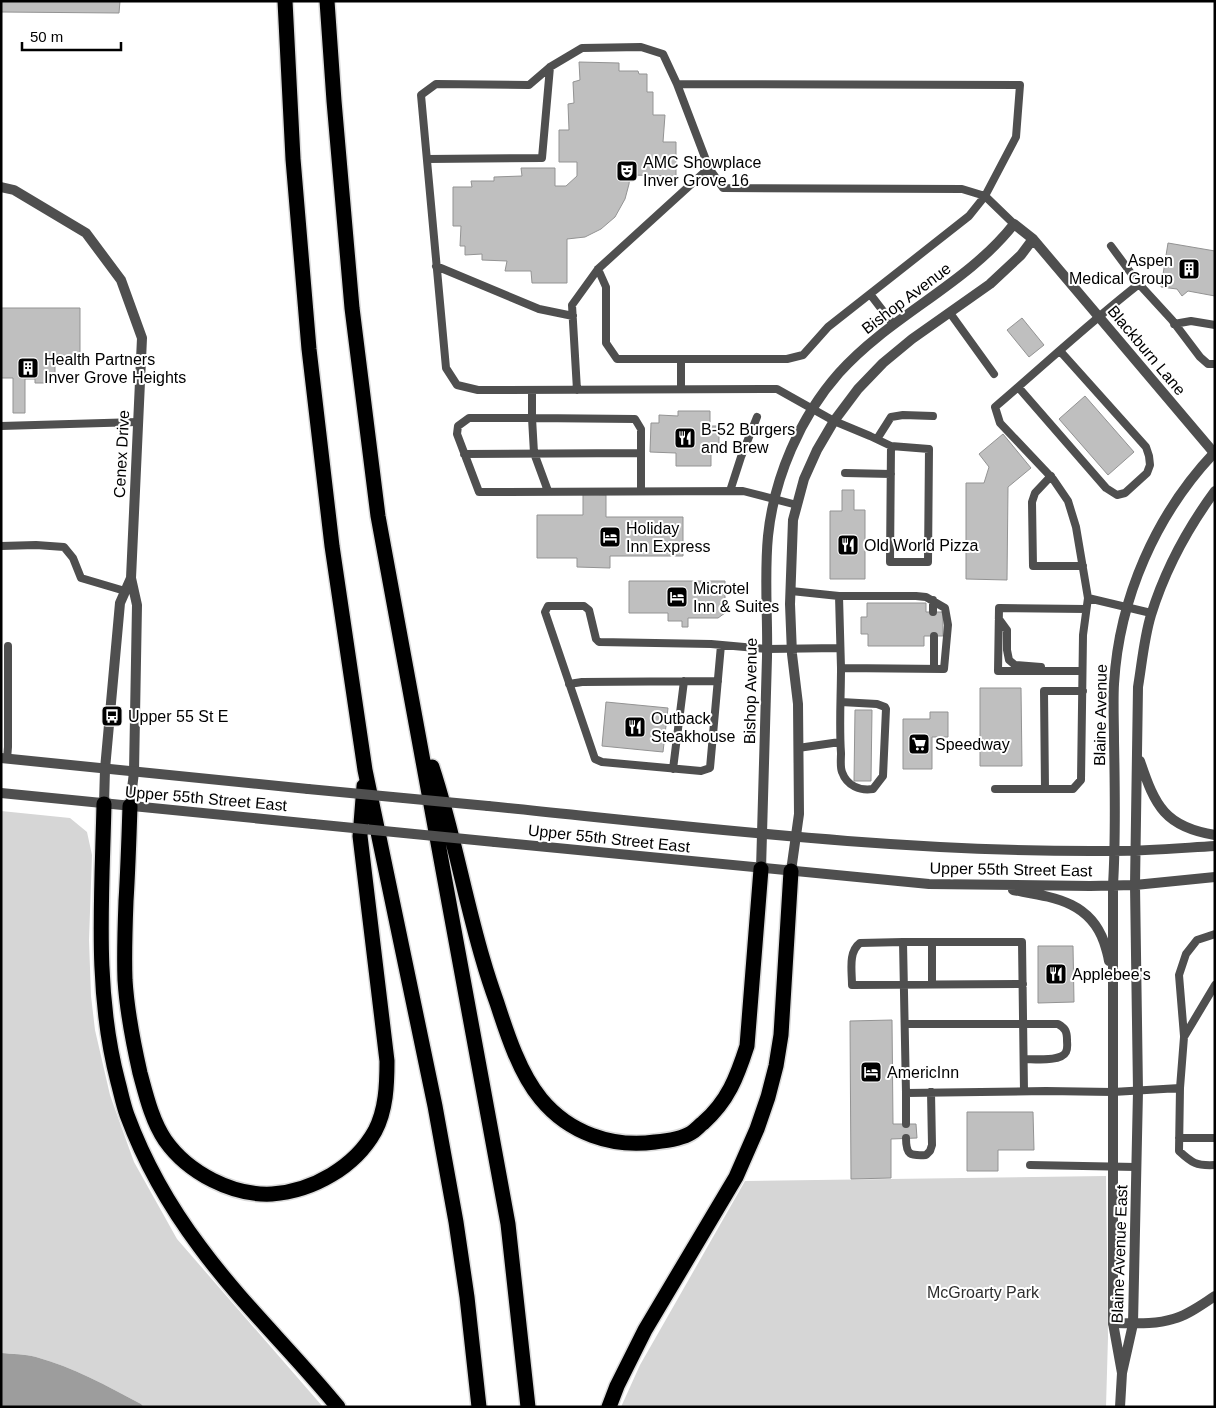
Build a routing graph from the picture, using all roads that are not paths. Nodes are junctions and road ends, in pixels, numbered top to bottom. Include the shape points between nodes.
1 (285, 1) edge
2 (327, 1) edge
3 (550, 66) junction
4 (677, 84) junction
5 (427, 159) junction
6 (709, 168) junction
7 (1, 187) edge
8 (985, 196) junction
9 (1014, 224) junction
10 (1033, 239) junction
11 (1111, 246) dead end
12 (436, 266) junction
13 (598, 269) junction
14 (1139, 284) junction
15 (870, 294) junction
16 (950, 313) junction
17 (573, 316) junction
18 (1099, 316) junction
19 (893, 324) junction
20 (1174, 324) junction
21 (1215, 325) edge
22 (1060, 351) junction
23 (681, 359) junction
24 (1215, 364) edge
25 (994, 374) dead end
26 (1018, 387) junction
27 (680, 389) junction
28 (532, 390) junction
29 (577, 390) junction
30 (813, 409) junction
31 (933, 416) dead end
32 (757, 417) dead end
33 (532, 418) junction
34 (138, 422) junction
35 (834, 422) junction
36 (1, 426) edge
37 (878, 439) junction
38 (891, 446) junction
39 (1214, 452) edge
40 (534, 453) junction
41 (641, 453) junction
42 (464, 454) junction
43 (845, 473) dead end
44 (891, 474) junction
45 (1051, 476) junction
46 (730, 490) junction
47 (548, 491) junction
48 (641, 491) junction
49 (1215, 491) edge
50 (774, 499) junction
51 (797, 505) junction
52 (1, 546) edge
53 (1083, 566) junction
54 (130, 578) junction
55 (125, 591) junction
56 (791, 591) junction
57 (839, 596) junction
58 (1088, 598) junction
59 (933, 600) junction
60 (1127, 607) junction
61 (1086, 609) junction
62 (933, 612) dead end
63 (1152, 613) junction
64 (999, 619) junction
65 (934, 636) dead end
66 (721, 645) junction
67 (8, 646) dead end
68 (792, 648) junction
69 (840, 648) junction
70 (767, 649) junction
71 (841, 668) junction
72 (934, 669) junction
73 (1082, 671) junction
74 (1066, 672) junction
75 (684, 681) junction
76 (718, 681) junction
77 (569, 684) junction
78 (1083, 690) junction
79 (841, 702) junction
80 (415, 716) junction
81 (840, 742) junction
82 (798, 748) junction
83 (1137, 752) junction
84 (4, 759) edge
85 (105, 769) junction
86 (672, 769) junction
87 (365, 770) junction
88 (134, 772) junction
89 (995, 789) dead end
90 (1045, 789) junction
91 (1, 793) edge
92 (104, 804) junction
93 (130, 806) junction
94 (762, 834) junction
95 (1215, 835) edge
96 (797, 837) junction
97 (1215, 846) edge
98 (1135, 850) junction
99 (1115, 851) junction
100 (761, 868) junction
101 (792, 871) junction
102 (1215, 877) edge
103 (986, 885) junction
104 (1113, 885) junction
105 (1135, 885) junction
106 (1215, 934) edge
107 (904, 942) junction
108 (932, 942) junction
109 (1113, 974) junction
110 (904, 984) junction
111 (932, 984) junction
112 (1023, 984) junction
113 (1215, 985) edge
114 (905, 1024) junction
115 (1023, 1024) junction
116 (1184, 1037) junction
117 (1024, 1059) junction
118 (1180, 1088) junction
119 (1138, 1090) junction
120 (1024, 1091) junction
121 (931, 1092) junction
122 (1113, 1092) junction
123 (906, 1093) junction
124 (906, 1124) dead end
125 (906, 1138) dead end
126 (1180, 1138) junction
127 (1215, 1138) edge
128 (1030, 1165) dead end
129 (1215, 1165) edge
130 (1113, 1167) junction
131 (1136, 1167) junction
132 (1215, 1296) edge
133 (1113, 1323) junction
134 (1133, 1324) junction
135 (1122, 1373) junction
136 (338, 1407) edge
137 (479, 1407) edge
138 (528, 1407) edge
139 (609, 1407) edge
140 (1120, 1407) edge

1 - 87 highway via 293,159 309,349 332,546
2 - 80 highway via 352,308 376,506
3 - 4 lane via 582,48 641,47 664,54
3 - 5 lane via 529,86 436,84 421,95
3 - 5 lane via 542,158
4 - 6 lane
4 - 8 lane via 1020,85 1016,137
5 - 12 lane
6 - 8 lane via 723,188 962,189
6 - 13 lane
7 - 34 street, Cenex Drive via 14,190 86,233 120,280 142,338
8 - 9 lane
8 - 15 lane via 969,216
9 - 10 street, Blackburn Lane
9 - 19 street, Bishop Avenue via 971,268
10 - 16 street via 1006,270
10 - 18 street, Blackburn Lane
11 - 14 lane
12 - 17 lane via 539,309
12 - 28 lane via 446,368 457,385 478,390
13 - 17 lane via 572,305
13 - 23 lane via 606,287 606,343 617,359
14 - 18 lane
14 - 20 lane
15 - 19 lane
15 - 23 lane via 828,327 803,356
16 - 25 lane
16 - 35 street via 884,363 858,389
17 - 29 lane
18 - 22 lane
18 - 39 street, Blackburn Lane
19 - 30 street, Bishop Avenue via 838,374
20 - 21 lane via 1191,321
20 - 24 lane via 1208,364
22 - 26 lane
22 - 26 lane via 1146,447 1150,465 1147,473 1124,493 1117,495 1106,488
23 - 27 lane
26 - 45 lane via 995,407 1000,423
27 - 29 lane
27 - 30 lane via 777,389
28 - 29 lane
28 - 33 lane
30 - 35 lane
30 - 50 street, Bishop Avenue via 785,464
31 - 37 lane via 891,417
32 - 46 lane
33 - 40 lane
33 - 41 lane via 635,419 641,429
33 - 42 lane via 469,418 458,426 457,434
34 - 36 lane
34 - 54 street, Cenex Drive
35 - 37 lane
35 - 51 street via 804,479
37 - 38 lane
38 - 44 lane
38 - 44 lane via 929,448 928,562 890,562
39 - 60 street, Blaine Avenue via 1188,483 1155,536 1140,566
40 - 41 lane
40 - 42 lane
40 - 47 lane
41 - 48 lane
42 - 47 lane via 479,492
43 - 44 lane
45 - 53 lane via 1068,501
45 - 53 lane via 1035,492 1032,502 1033,566
46 - 48 lane
46 - 50 lane via 743,490
47 - 48 lane
49 - 63 street via 1178,547
50 - 51 lane
50 - 70 street, Bishop Avenue via 766,563
51 - 56 street via 793,520
52 - 55 lane via 64,547 73,558 81,578
53 - 58 lane
54 - 55 street, Cenex Drive
54 - 88 street, Cenex Drive via 137,605
55 - 85 street, Cenex Drive via 120,602
56 - 57 lane
56 - 68 street
57 - 59 lane via 916,596
57 - 69 lane
58 - 60 lane
58 - 61 lane
59 - 62 lane
59 - 72 lane via 945,608 948,624 944,669
60 - 63 lane
60 - 99 street, Blaine Avenue via 1116,657 1114,686
61 - 64 lane via 999,608
61 - 73 lane
63 - 83 street via 1138,687
64 - 74 lane via 1007,630 1009,660 1015,665 1059,667
64 - 74 lane via 998,671
65 - 72 lane
66 - 70 lane
66 - 76 lane
66 - 77 lane via 599,642 584,606 548,606 544,612
67 - 84 lane via 8,747
68 - 69 lane
68 - 70 lane
68 - 82 street via 798,704
69 - 71 lane
70 - 94 street, Bishop Avenue
71 - 72 lane
71 - 79 lane
73 - 74 lane
73 - 78 lane
75 - 76 lane
75 - 77 lane
75 - 86 lane
76 - 86 lane via 710,768 701,772
77 - 86 lane via 595,759
78 - 90 lane via 1081,780 1073,789
78 - 90 lane via 1044,691
79 - 81 lane
79 - 81 lane via 877,704 886,709 883,776 873,789 863,791 850,785 842,772
80 - 100 highway via 442,798 482,959 507,1034 540,1098 576,1130 600,1140 620,1143 666,1141 690,1134 712,1116 728,1096 746,1046
80 - 138 highway via 508,1224
81 - 82 lane
82 - 96 street
83 - 95 street via 1148,788 1169,818 1180,826
83 - 98 street
84 - 85 street, Upper 55th Street East
85 - 88 street, Upper 55th Street East
85 - 92 street, Cenex Drive
87 - 93 highway via 360,836 388,1061 383,1108 375,1131 344,1167 324,1180 272,1194 223,1186 197,1172 165,1140 154,1118 136,1053 125,980
87 - 137 highway via 456,1222
88 - 93 street, Cenex Drive
88 - 94 street, Upper 55th Street East, bridge
89 - 90 lane
91 - 92 street, Upper 55th Street East
92 - 93 street, Upper 55th Street East
92 - 136 highway via 102,983 112,1060 126,1114 148,1163 199,1246
93 - 100 street, Upper 55th Street East, bridge
94 - 96 street, Upper 55th Street East
94 - 100 street, Bishop Avenue
96 - 99 street, Upper 55th Street East via 943,848
96 - 101 street
97 - 98 street, Upper 55th Street East
98 - 99 street, Upper 55th Street East
98 - 105 street
99 - 104 street, Blaine Avenue
100 - 101 street, Upper 55th Street East
101 - 103 street, Upper 55th Street East via 930,884
101 - 139 highway via 781,1035 760,1121 736,1177 645,1330 616,1386
102 - 105 street, Upper 55th Street East
103 - 104 street, Upper 55th Street East
103 - 109 street via 1058,898 1080,909 1104,940
104 - 105 street, Upper 55th Street East
104 - 109 street, Blaine Avenue East
105 - 119 street, Blaine Avenue East
106 - 116 lane via 1196,940 1186,954 1179,975
107 - 108 lane
107 - 110 lane
107 - 110 lane via 860,943 854,947 852,985
108 - 111 lane
108 - 112 lane via 1022,942
109 - 122 street, Blaine Avenue East
110 - 111 lane
110 - 114 lane
111 - 112 lane
112 - 115 lane
113 - 116 lane
114 - 115 lane
114 - 123 lane
115 - 117 lane
115 - 117 lane via 1058,1024 1068,1033 1067,1049 1059,1058
116 - 118 lane
117 - 120 lane
118 - 119 lane
118 - 126 lane
119 - 122 lane
119 - 131 street, Blaine Avenue East
120 - 121 lane
120 - 122 lane
121 - 123 lane
121 - 125 lane via 930,1152 926,1155 909,1154
122 - 130 street, Blaine Avenue East
123 - 124 lane
126 - 127 lane
126 - 129 lane via 1179,1151 1190,1161 1202,1166
128 - 130 lane
130 - 131 lane
130 - 133 street, Blaine Avenue East
131 - 134 street, Blaine Avenue East
132 - 134 street via 1172,1320
133 - 134 street
133 - 135 street, Blaine Avenue East
134 - 135 street, Blaine Avenue East
135 - 140 street

